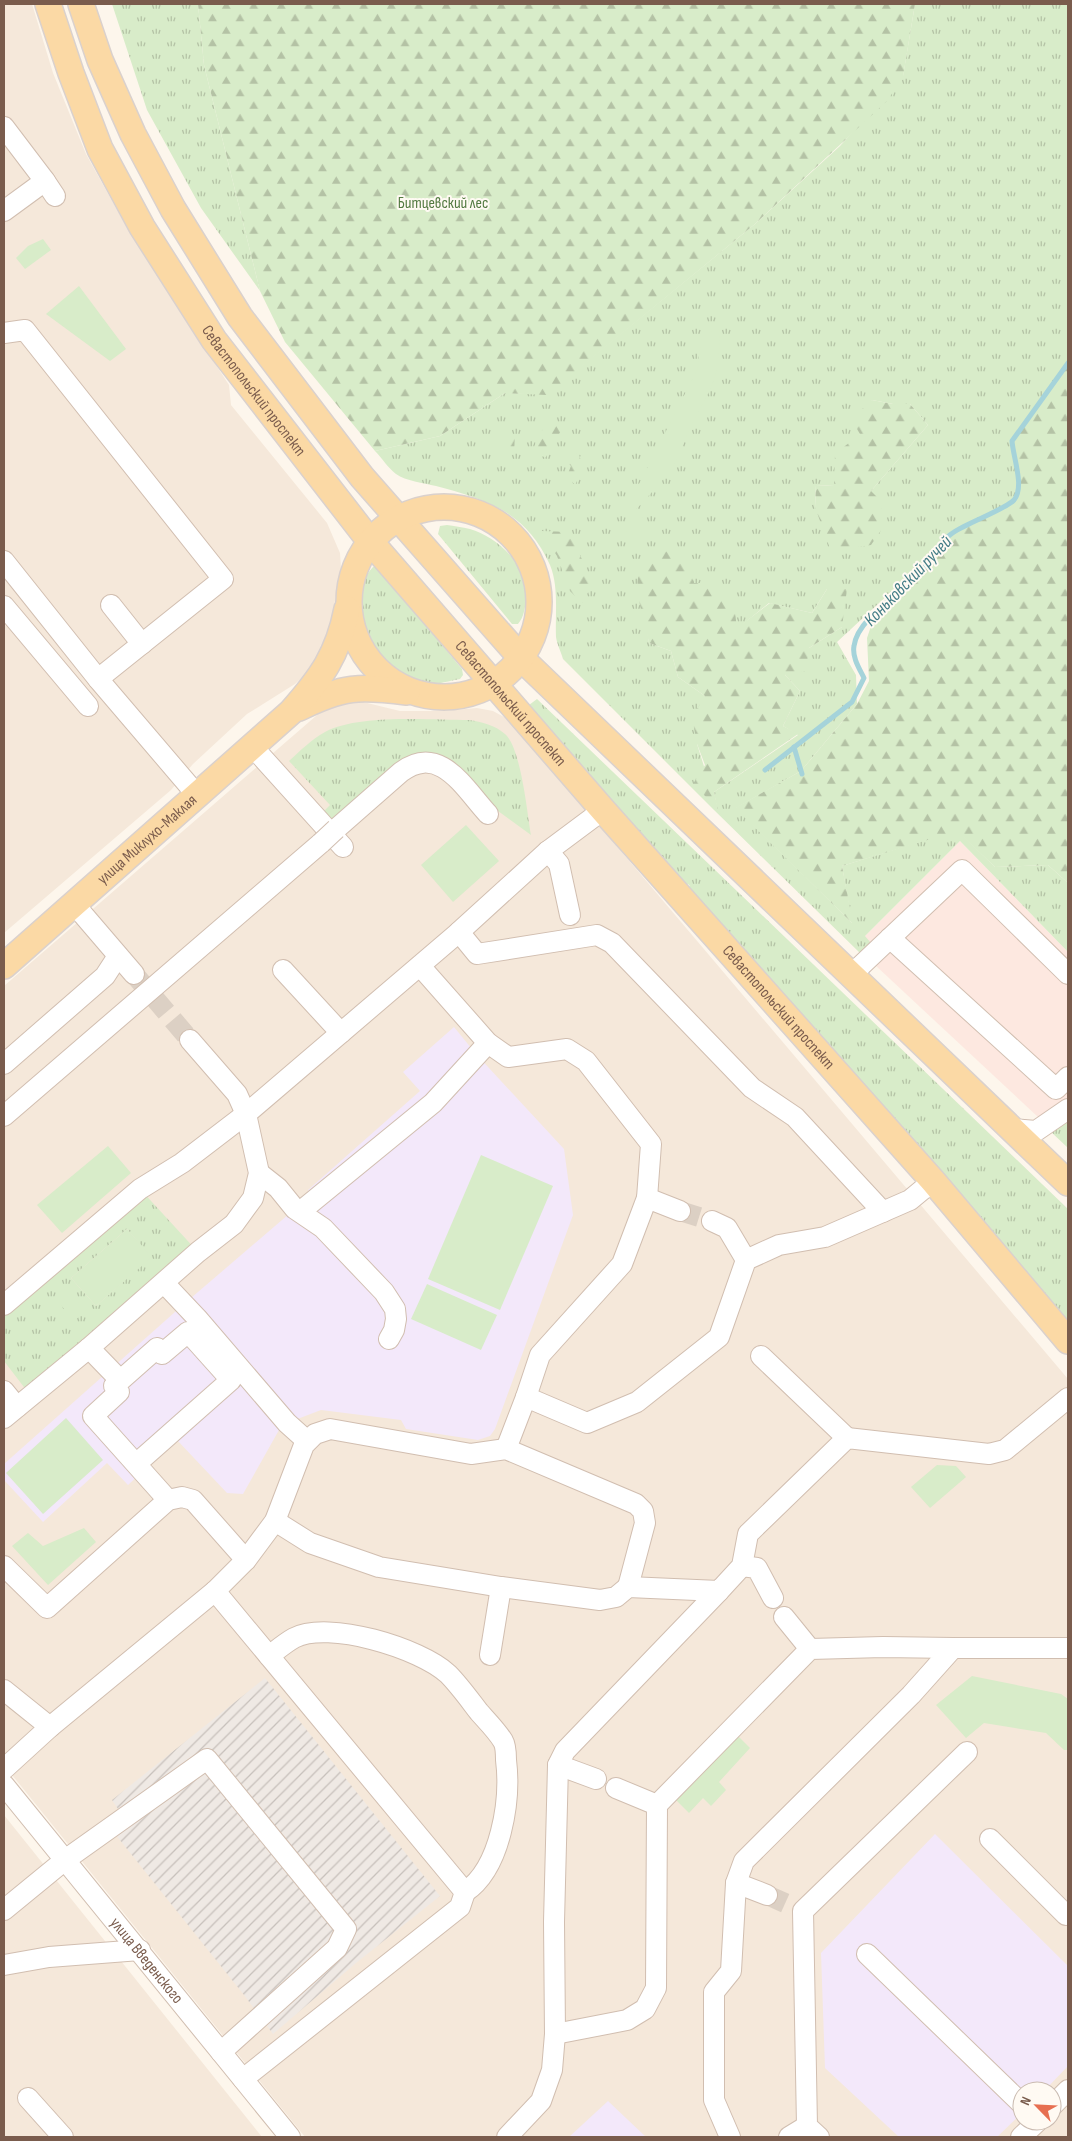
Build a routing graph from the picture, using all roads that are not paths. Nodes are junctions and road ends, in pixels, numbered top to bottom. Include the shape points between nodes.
1 (48, 4) edge
2 (81, 4) edge
3 (4, 127) edge
4 (4, 211) edge
5 (4, 333) edge
6 (396, 516) junction
7 (369, 540) junction
8 (4, 562) edge
9 (349, 602) junction
10 (112, 605) dead end
11 (4, 606) edge
12 (142, 644) junction
13 (522, 659) junction
14 (98, 680) junction
15 (493, 684) junction
16 (425, 694) junction
17 (88, 706) dead end
18 (291, 712) junction
19 (252, 746) junction
20 (197, 795) junction
21 (603, 810) junction
22 (488, 814) dead end
23 (339, 838) junction
24 (548, 850) junction
25 (74, 904) junction
26 (570, 914) dead end
27 (458, 932) junction
28 (890, 938) junction
29 (118, 956) junction
30 (4, 965) edge
31 (420, 966) junction
32 (283, 970) dead end
33 (134, 974) tunnel mouth
34 (1068, 974) edge
35 (851, 975) junction
36 (341, 1034) junction
37 (190, 1040) tunnel mouth
38 (488, 1043) junction
39 (4, 1064) edge
40 (1068, 1077) edge
41 (1068, 1109) edge
42 (246, 1114) junction
43 (4, 1116) edge
44 (1012, 1130) junction
45 (259, 1173) junction
46 (933, 1181) junction
47 (1068, 1184) edge
48 (647, 1198) junction
49 (680, 1210) tunnel mouth
50 (301, 1211) junction
51 (883, 1212) junction
52 (712, 1221) tunnel mouth
53 (746, 1260) junction
54 (164, 1283) junction
55 (4, 1305) edge
56 (389, 1339) dead end
57 (1068, 1341) edge
58 (89, 1348) junction
59 (762, 1356) dead end
60 (120, 1380) junction
61 (4, 1391) edge
62 (526, 1397) junction
63 (1068, 1398) edge
64 (10, 1412) edge
65 (847, 1438) junction
66 (307, 1441) junction
67 (506, 1449) junction
68 (136, 1464) junction
69 (168, 1500) junction
70 (275, 1521) junction
71 (246, 1560) junction
72 (4, 1566) edge
73 (742, 1566) junction
74 (501, 1587) junction
75 (628, 1587) junction
76 (215, 1591) junction
77 (719, 1591) junction
78 (772, 1598) dead end
79 (784, 1617) dead end
80 (953, 1648) junction
81 (1068, 1648) edge
82 (810, 1649) junction
83 (490, 1655) dead end
84 (269, 1656) junction
85 (4, 1690) edge
86 (50, 1727) junction
87 (967, 1752) dead end
88 (558, 1765) junction
89 (4, 1769) edge
90 (596, 1779) dead end
91 (4, 1785) edge
92 (616, 1788) dead end
93 (657, 1805) junction
94 (990, 1839) dead end
95 (65, 1860) junction
96 (736, 1883) junction
97 (465, 1892) junction
98 (767, 1895) tunnel mouth
99 (4, 1910) edge
100 (1068, 1915) edge
101 (140, 1950) junction
102 (867, 1954) dead end
103 (4, 1965) edge
104 (554, 2034) junction
105 (221, 2052) junction
106 (243, 2079) junction
107 (1012, 2094) edge
108 (28, 2098) dead end
109 (813, 2132) edge
110 (63, 2137) edge
111 (290, 2137) edge
112 (508, 2137) edge
113 (730, 2137) edge
114 (789, 2137) edge

1 - 7 main road, Севастопольский проспект via 100,148 142,227 214,340
2 - 6 main road, Севастопольский проспект via 100,60 133,134 173,209 240,317 362,477
3 - 4 street via 50,189
5 - 12 street via 25,330 223,579
6 - 7 main road
6 - 13 main road, Севастопольский проспект
6 - 13 main road, улица Миклухо-Маклая via 417,508 460,511 494,525 526,552 542,590 541,614 534,638
7 - 9 main road via 357,559 350,580
7 - 15 main road, Севастопольский проспект
8 - 14 street
9 - 16 main road via 352,624 370,661 385,676
9 - 18 main road, улица Миклухо-Маклая via 335,652 315,685
10 - 12 street
11 - 17 street
12 - 14 street
13 - 15 main road, улица Миклухо-Маклая
13 - 35 main road, Севастопольский проспект
14 - 20 street
15 - 16 main road, улица Миклухо-Маклая via 471,693
15 - 21 main road, Севастопольский проспект
16 - 18 main road, улица Миклухо-Маклая via 354,688 323,696
18 - 19 main road, улица Миклухо-Маклая
19 - 20 main road, улица Миклухо-Маклая
19 - 23 street
20 - 25 main road, улица Миклухо-Маклая
21 - 24 street
21 - 46 main road, Севастопольский проспект
22 - 23 street via 448,770 434,763 419,762 401,772
23 - 43 street, bridge via 321,843
24 - 26 street via 559,864
24 - 27 street
25 - 29 street
25 - 30 main road, улица Миклухо-Маклая
27 - 31 street
27 - 51 street via 477,954 598,935 612,943 752,1088 795,1117
28 - 34 street via 962,870
28 - 35 street
28 - 40 street via 1056,1089
29 - 33 street
29 - 39 street via 105,976
31 - 36 street
31 - 38 street via 447,986
32 - 36 street
35 - 44 main road, Севастопольский проспект
36 - 42 street
37 - 42 street via 236,1094
38 - 48 street via 508,1057 567,1049 586,1061 651,1144
38 - 50 street via 432,1103
41 - 44 street via 1036,1131
42 - 45 street
42 - 55 street via 182,1163 140,1189
44 - 47 main road, Севастопольский проспект
45 - 50 street
45 - 54 street via 254,1198 234,1224
46 - 51 street via 910,1200
46 - 57 main road, Севастопольский проспект
48 - 49 street
48 - 62 street via 622,1264 540,1355
50 - 56 street via 323,1228 384,1292 395,1308 394,1330
51 - 53 street via 825,1237 779,1245
52 - 53 street via 726,1228
53 - 62 street via 719,1337 637,1402 587,1423
54 - 58 street
54 - 66 street via 287,1423
58 - 60 street
58 - 64 street
59 - 65 street
60 - 68 street via 114,1386 119,1392 93,1416
60 - 68 street via 157,1348 162,1354 188,1332 231,1380
61 - 64 street
62 - 67 street
63 - 65 street via 1005,1450 989,1454
65 - 73 street via 748,1534
66 - 67 street via 315,1434 330,1429 471,1454
66 - 70 street
67 - 75 street via 636,1504 645,1523
68 - 69 street
69 - 71 street via 193,1500
69 - 72 street via 46,1608
70 - 71 street
70 - 74 street via 310,1543 379,1567
71 - 76 street
73 - 77 street
73 - 78 street via 757,1568
74 - 75 street via 600,1600 616,1597
74 - 83 street
75 - 77 street
76 - 84 street
76 - 86 street
77 - 88 street via 565,1751
79 - 82 street
80 - 81 street
80 - 82 street
80 - 96 street via 744,1861
82 - 93 street
84 - 97 street
84 - 97 street via 294,1638 318,1632 351,1635 391,1644 421,1656 447,1673 504,1743 508,1776 502,1832 488,1865 474,1886
85 - 86 street
86 - 89 street
87 - 109 street via 795,1908
88 - 90 street
88 - 104 street
91 - 95 street, улица Введенского
92 - 93 street
93 - 104 street via 656,1988 645,2009 627,2020
94 - 100 street
95 - 99 street
95 - 101 street, улица Введенского
95 - 105 street via 207,1759 346,1929 337,1948
96 - 98 street
96 - 113 street via 732,1971 714,1992 714,2100
97 - 106 street via 460,1907
101 - 103 street via 49,1956
101 - 105 street, улица Введенского
102 - 107 street
104 - 112 street via 552,2070 541,2101
105 - 106 street, улица Введенского
106 - 111 street, улица Введенского
108 - 110 street
109 - 114 street

